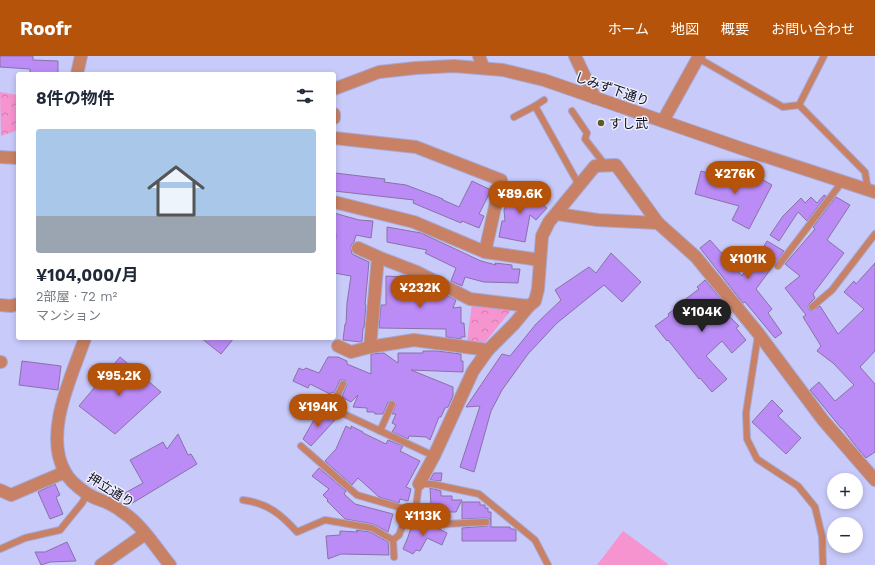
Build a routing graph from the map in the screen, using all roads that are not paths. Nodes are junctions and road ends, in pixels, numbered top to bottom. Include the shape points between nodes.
1 (82, 56) edge
2 (575, 56) edge
3 (824, 56) edge
4 (698, 57) edge
5 (481, 62) edge
6 (77, 72) edge
7 (336, 88) edge
8 (595, 98) junction
9 (544, 100) dead end
10 (799, 104) junction
11 (535, 106) junction
12 (572, 111) dead end
13 (514, 117) dead end
14 (663, 121) junction
15 (336, 138) edge
16 (0, 157) edge
17 (16, 158) edge
18 (606, 166) junction
19 (842, 182) junction
20 (579, 185) junction
21 (872, 191) edge
22 (336, 202) edge
23 (557, 214) junction
24 (658, 223) junction
25 (875, 234) edge
26 (358, 248) dead end
27 (485, 252) junction
28 (378, 257) junction
29 (540, 260) junction
30 (778, 266) dead end
31 (0, 305) edge
32 (16, 305) edge
33 (529, 306) junction
34 (812, 307) dead end
35 (758, 333) junction
36 (84, 340) edge
37 (338, 346) dead end
38 (370, 347) junction
39 (488, 350) junction
40 (343, 384) dead end
41 (392, 404) dead end
42 (380, 430) junction
43 (301, 446) dead end
44 (434, 456) junction
45 (65, 472) junction
46 (875, 480) edge
47 (419, 484) junction
48 (5, 493) edge
49 (87, 494) junction
50 (243, 500) dead end
51 (0, 503) edge
52 (412, 511) junction
53 (486, 522) dead end
54 (145, 534) junction
55 (393, 540) junction
56 (0, 549) edge
57 (394, 557) dead end
58 (101, 565) edge
59 (170, 565) edge
60 (548, 565) edge
61 (824, 565) edge

1 - 6 street
2 - 8 street
3 - 10 lane
4 - 10 lane via 784,107
4 - 14 street
5 - 7 street, しみず下通り via 379,72
5 - 8 street, しみず下通り
8 - 14 street, しみず下通り
9 - 11 lane
10 - 21 lane via 865,172
11 - 13 lane
11 - 20 lane
12 - 18 lane via 588,133 585,139
14 - 19 street, しみず下通り
15 - 27 street via 416,147 501,180
16 - 17 street
18 - 20 street via 595,166
18 - 24 street via 616,165
19 - 21 street, しみず下通り
19 - 30 lane
20 - 23 street
22 - 27 street via 414,222
23 - 24 street via 598,220
23 - 29 street via 549,222 542,236
24 - 35 street via 696,257
25 - 34 lane via 832,290
26 - 28 street
27 - 29 street
28 - 33 street via 417,272 470,299
28 - 38 street
29 - 33 street via 538,289 535,301
31 - 32 street
33 - 39 street
35 - 46 street via 823,420
35 - 61 lane via 746,413 747,439 757,459 798,486 815,507 822,536
36 - 45 street, 押立通り via 57,426 57,450
37 - 38 street via 350,352
38 - 39 street via 414,340
39 - 44 street via 473,371
40 - 42 lane via 332,408
41 - 42 lane
42 - 44 lane
43 - 52 lane via 357,495
44 - 47 street
45 - 48 street
45 - 49 street, 押立通り
47 - 52 lane via 416,507
47 - 60 lane via 432,484 479,494 535,540
48 - 51 street
49 - 54 street, 押立通り via 125,514
49 - 56 lane via 60,530 25,538
50 - 55 lane via 255,501 273,510 297,532 325,520 372,528
52 - 53 lane via 445,524
52 - 55 lane via 405,519 399,535
54 - 58 street
54 - 59 street, 押立通り
55 - 57 lane

